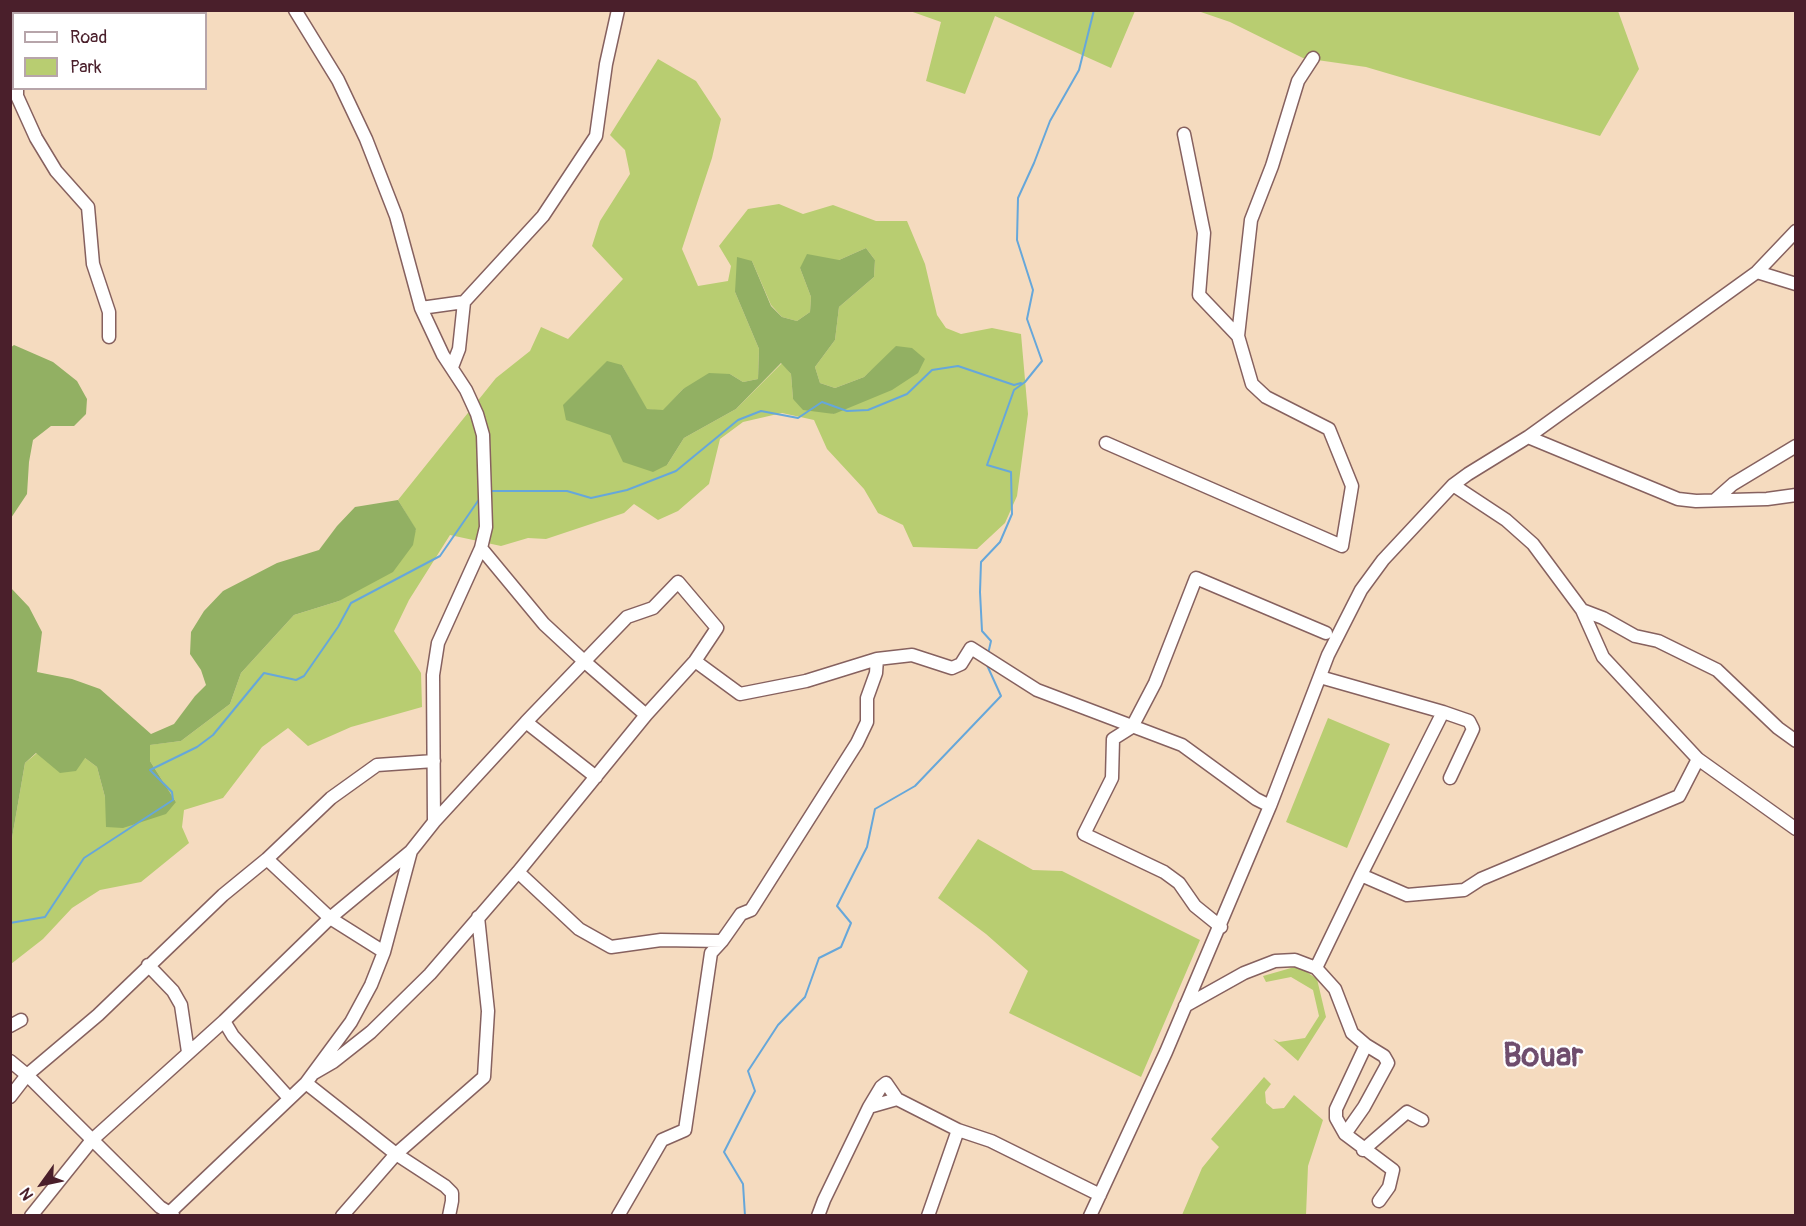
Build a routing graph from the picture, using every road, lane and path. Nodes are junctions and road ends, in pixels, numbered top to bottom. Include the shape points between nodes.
1 (295, 10) edge
2 (618, 10) edge
3 (1313, 57) dead end
4 (17, 90) edge
5 (1184, 134) dead end
6 (1796, 231) edge
7 (1757, 272) junction
8 (1796, 284) edge
9 (464, 302) junction
10 (421, 309) junction
11 (1238, 336) junction
12 (109, 337) dead end
13 (452, 368) junction
14 (1528, 436) junction
15 (1106, 444) dead end
16 (1796, 446) edge
17 (1453, 485) junction
18 (1796, 495) edge
19 (1716, 499) junction
20 (481, 548) junction
21 (1582, 610) junction
22 (1326, 633) dead end
23 (877, 658) junction
24 (695, 661) junction
25 (585, 662) junction
26 (1320, 676) junction
27 (1443, 712) junction
28 (646, 715) junction
29 (526, 722) junction
30 (1132, 727) junction
31 (1796, 741) edge
32 (1698, 759) junction
33 (434, 761) junction
34 (596, 777) junction
35 (1450, 778) dead end
36 (1270, 806) junction
37 (434, 822) junction
38 (1796, 830) edge
39 (411, 851) junction
40 (267, 859) junction
41 (518, 872) junction
42 (1360, 875) junction
43 (478, 917) junction
44 (330, 918) junction
45 (1221, 927) junction
46 (722, 941) junction
47 (384, 952) junction
48 (148, 965) junction
49 (1316, 968) junction
50 (1185, 1006) junction
51 (354, 1016) junction
52 (224, 1021) junction
53 (371, 1032) junction
54 (1366, 1046) junction
55 (188, 1052) junction
56 (10, 1061) edge
57 (314, 1073) junction
58 (27, 1075) junction
59 (306, 1083) junction
60 (10, 1097) edge
61 (289, 1098) junction
62 (897, 1099) junction
63 (869, 1107) junction
64 (1422, 1120) dead end
65 (958, 1130) junction
66 (1345, 1134) junction
67 (92, 1140) junction
68 (1363, 1150) junction
69 (396, 1154) junction
70 (1100, 1195) junction
71 (1379, 1201) dead end
72 (169, 1214) edge
73 (32, 1215) edge
74 (342, 1215) edge
75 (449, 1215) edge
76 (618, 1215) edge
77 (818, 1215) edge
78 (928, 1215) edge
79 (1090, 1215) edge

1 - 10 street via 338,80 366,139 396,216
2 - 9 street via 596,136 543,216
3 - 11 street via 1298,81 1251,220
4 - 12 street via 36,138 56,171 88,207 93,264 109,312
5 - 11 street via 1204,233 1199,295
6 - 7 street
7 - 8 street
7 - 14 street
9 - 10 street
9 - 13 street via 459,349
10 - 13 street
11 - 15 street via 1252,384 1266,397 1329,429 1352,486 1342,546
13 - 20 street via 477,414 483,435 486,527
14 - 17 street
14 - 19 street via 1678,498
16 - 19 street
17 - 21 street via 1506,520 1533,544
17 - 26 street via 1361,590
18 - 19 street
20 - 25 street via 544,624
20 - 33 street via 438,643 433,675
21 - 31 street via 1717,670
21 - 32 street via 1603,657
22 - 30 street via 1196,578 1155,683
23 - 24 street via 806,681 740,694
23 - 30 street via 912,655 952,668 961,664 971,648 1037,690
23 - 46 street via 867,698 867,722 857,743 751,910 741,914
24 - 25 street via 717,628 678,582 653,608 627,617
24 - 28 street
25 - 28 street
25 - 29 street
26 - 27 street
26 - 36 street
27 - 35 street via 1469,721 1473,729
27 - 42 street
28 - 34 street
29 - 34 street
29 - 37 street
30 - 36 street via 1182,745
30 - 45 street via 1113,739 1112,778 1084,834 1164,872
32 - 38 street
32 - 42 street via 1679,796 1481,879 1464,890 1407,895
33 - 37 street
33 - 40 street via 377,765 331,798
34 - 41 street
36 - 45 street
37 - 39 street
39 - 44 street
39 - 47 street
40 - 44 street
40 - 48 street
41 - 43 street
41 - 46 street via 579,929 611,947 661,940
42 - 49 street
43 - 53 street via 430,974
43 - 69 street via 488,1011 484,1077
44 - 47 street
44 - 52 street
45 - 50 street
46 - 76 street via 711,953 685,1130 662,1140
47 - 51 street
48 - 55 street via 181,1005
48 - 58 street via 98,1015
49 - 50 street via 1296,960 1275,961 1244,973
49 - 54 street via 1335,989 1352,1033
50 - 70 street
51 - 53 street
51 - 57 street
52 - 55 street
52 - 61 street
53 - 57 street
54 - 66 street via 1336,1109 1336,1118
54 - 66 street via 1384,1056 1388,1063
55 - 67 street
56 - 58 street
57 - 59 street
58 - 60 street
58 - 67 street
59 - 61 street
59 - 69 street
61 - 72 street
62 - 63 street
62 - 63 street via 886,1083
62 - 65 street
63 - 77 street
64 - 68 street via 1407,1112
65 - 70 street via 991,1141
65 - 78 street
66 - 68 street
67 - 72 street
67 - 73 street
68 - 71 street via 1393,1170 1389,1187
69 - 74 street
69 - 75 street via 452,1193
70 - 79 street

